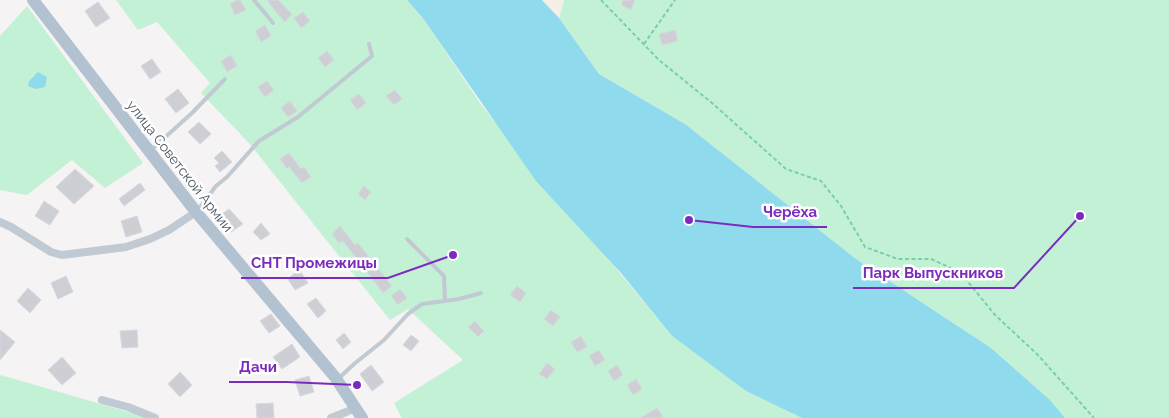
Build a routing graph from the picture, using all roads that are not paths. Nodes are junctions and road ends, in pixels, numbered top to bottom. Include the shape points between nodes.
1 (33, 0) edge
2 (254, 0) edge
3 (273, 23) dead end
4 (370, 44) dead end
5 (225, 79) dead end
6 (149, 152) junction
7 (196, 212) junction
8 (0, 222) edge
9 (407, 239) dead end
10 (481, 293) dead end
11 (445, 300) junction
12 (337, 380) junction
13 (102, 400) dead end
14 (359, 413) edge
15 (155, 418) edge
16 (331, 418) edge

1 - 6 main road, улица Советской Армии
2 - 3 lane
4 - 7 lane via 372,56 298,117 259,141
5 - 6 lane
6 - 7 main road, улица Советской Армии
7 - 8 street via 169,230 126,247 62,255 51,252
7 - 12 main road, улица Советской Армии
9 - 11 lane via 444,276
10 - 11 lane
11 - 12 lane via 422,304 408,314 384,340
12 - 14 main road, улица Советской Армии
13 - 15 street
14 - 16 street

